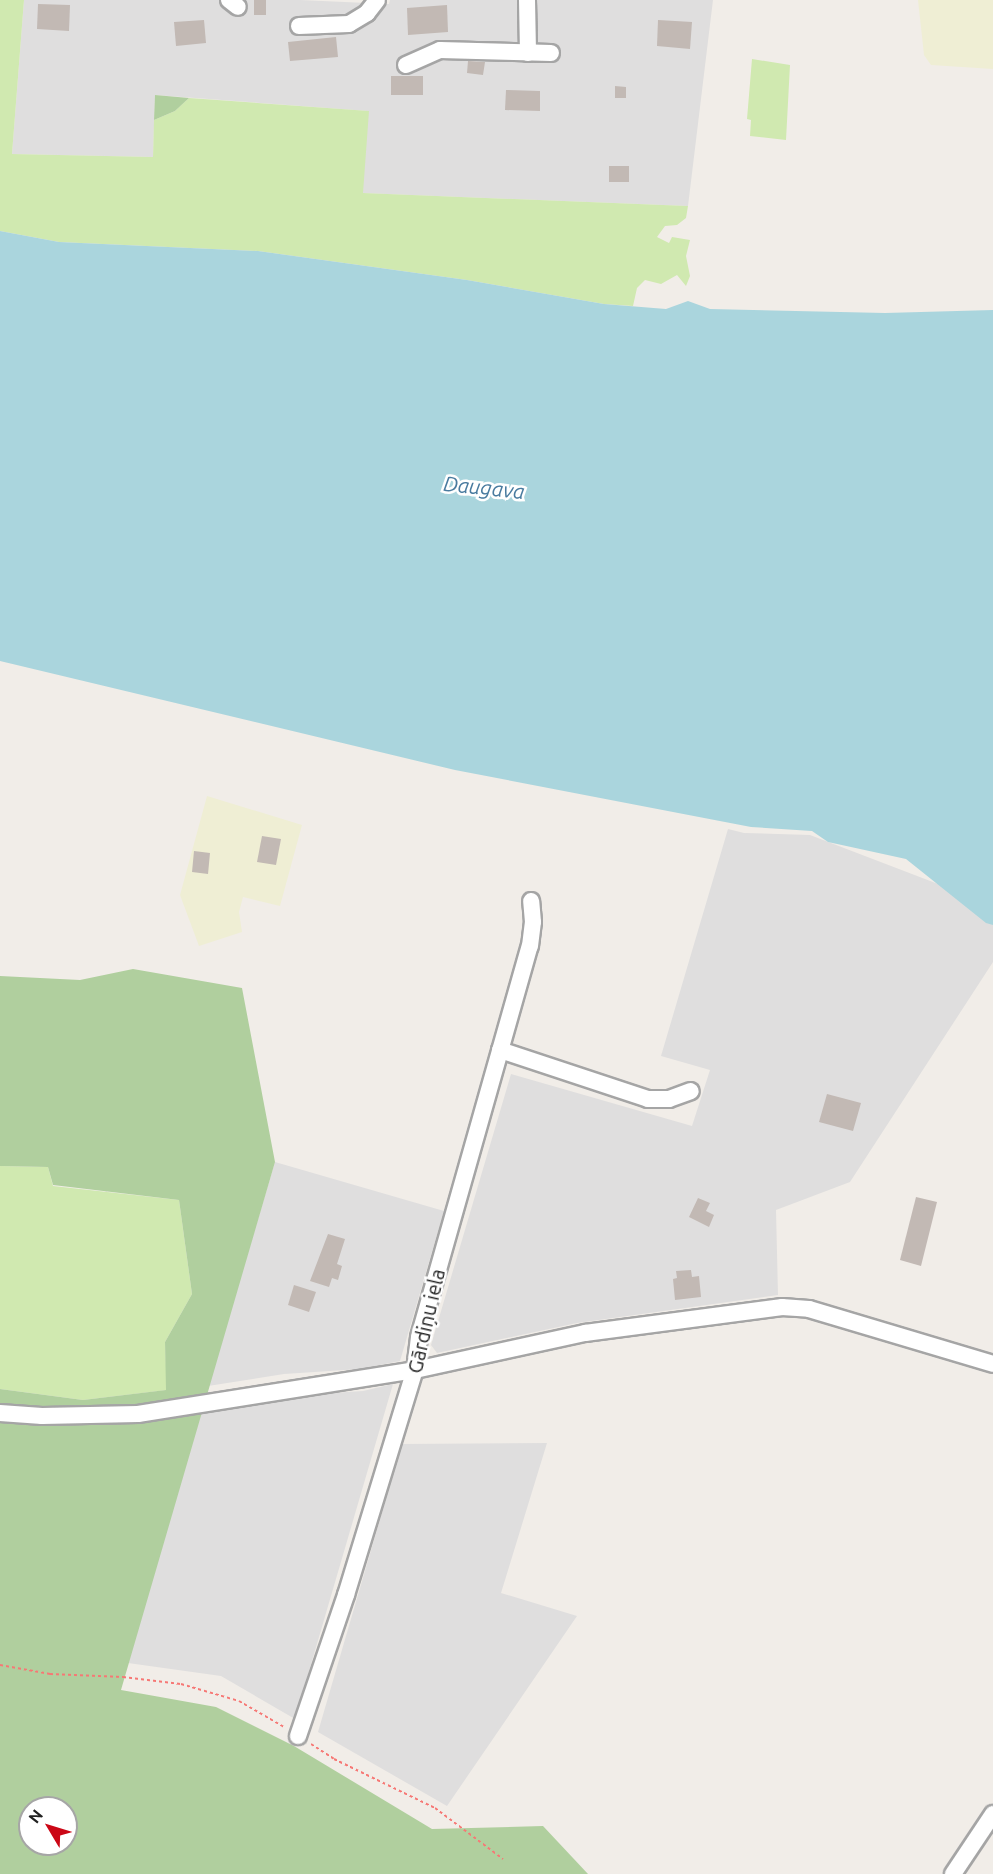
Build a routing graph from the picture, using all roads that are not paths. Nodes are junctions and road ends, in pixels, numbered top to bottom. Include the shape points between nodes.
1 (377, 0) edge
2 (527, 0) edge
3 (299, 26) dead end
4 (528, 53) junction
5 (551, 53) dead end
6 (406, 65) dead end
7 (531, 901) dead end
8 (500, 1050) junction
9 (691, 1091) dead end
10 (993, 1364) edge
11 (415, 1370) junction
12 (0, 1413) edge
13 (297, 1736) road end
14 (993, 1814) edge
15 (953, 1874) edge

1 - 3 street via 367,13 349,24
2 - 4 street
4 - 5 street
4 - 6 street via 440,50
7 - 8 street, Gārdiņu iela via 530,946
8 - 9 street via 648,1099 669,1099
8 - 11 street, Gārdiņu iela via 419,1337
10 - 11 street via 809,1309 782,1307 585,1333
11 - 12 street via 138,1414
11 - 13 street, Gārdiņu iela via 346,1595
14 - 15 street

